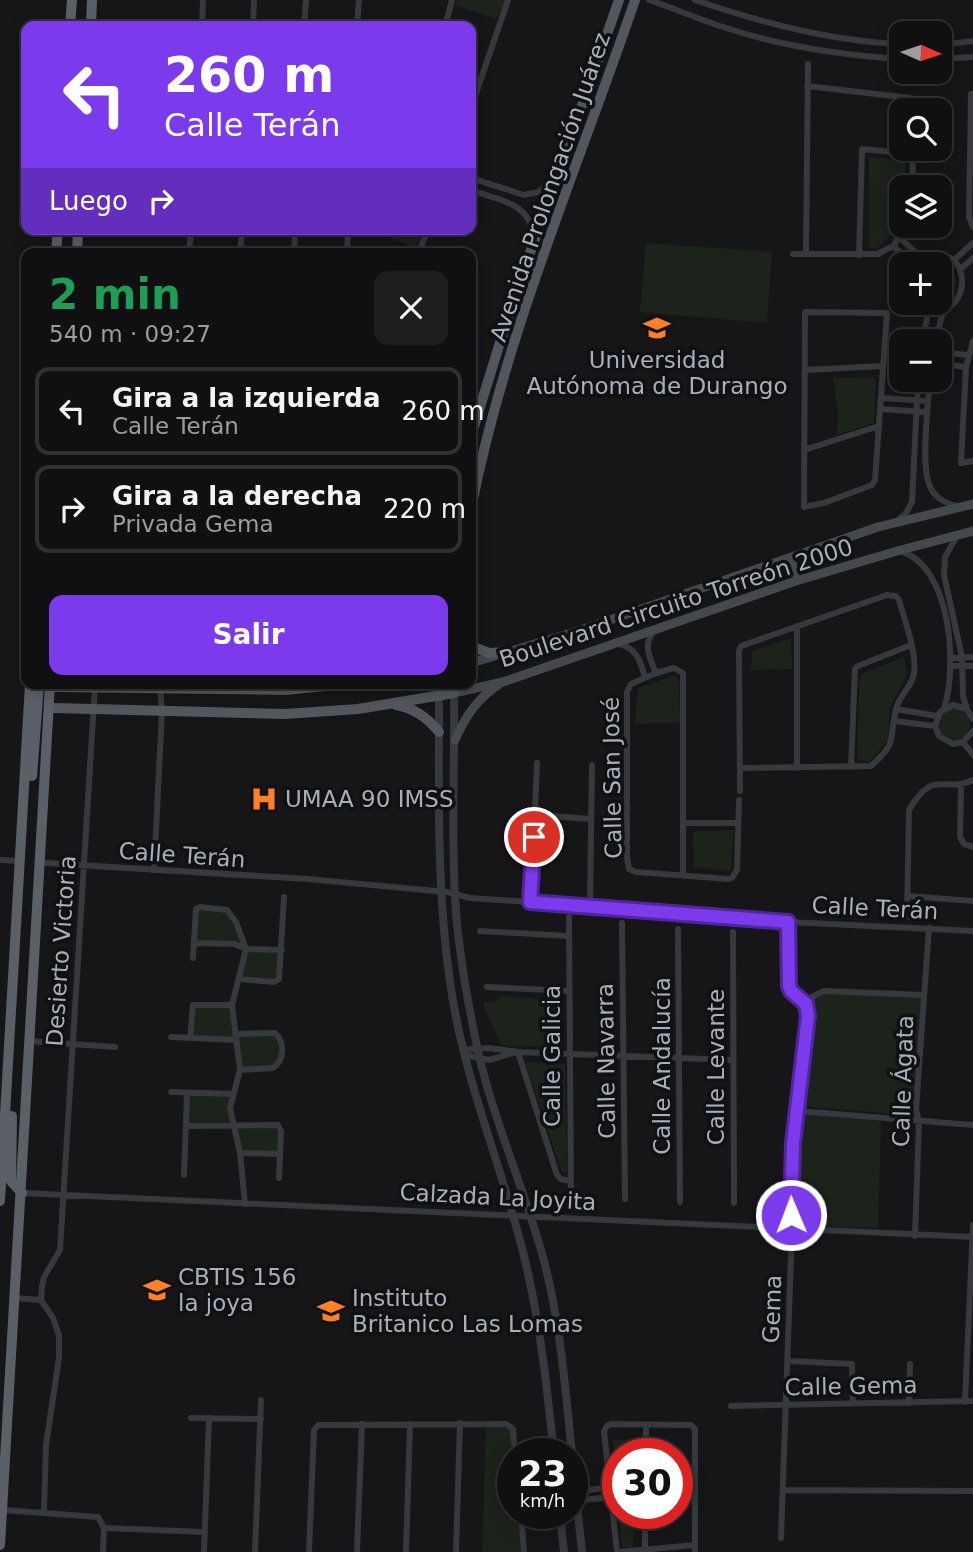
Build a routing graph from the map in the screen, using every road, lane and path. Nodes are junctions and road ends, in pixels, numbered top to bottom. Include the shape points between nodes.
1 (72, 0) edge
2 (93, 0) edge
3 (203, 0) edge
4 (254, 0) edge
5 (306, 0) edge
6 (359, 0) edge
7 (452, 0) edge
8 (508, 0) edge
9 (619, 0) edge
10 (635, 0) edge
11 (649, 0) edge
12 (695, 0) edge
13 (71, 21) edge
14 (91, 21) edge
15 (202, 21) edge
16 (253, 21) edge
17 (304, 21) edge
18 (357, 21) edge
19 (446, 21) edge
20 (973, 41) edge
21 (889, 43) edge
22 (952, 44) edge
23 (973, 57) edge
24 (889, 58) edge
25 (952, 58) edge
26 (807, 64) dead end
27 (807, 86) junction
28 (476, 93) edge
29 (973, 94) edge
30 (911, 98) edge
31 (889, 150) edge
32 (972, 152) edge
33 (560, 170) junction
34 (476, 180) edge
35 (476, 192) edge
36 (971, 206) edge
37 (973, 228) edge
38 (536, 237) junction
39 (901, 238) joint
40 (973, 243) edge
41 (893, 246) junction
42 (900, 252) edge
43 (914, 252) edge
44 (793, 254) dead end
45 (806, 254) junction
46 (859, 255) junction
47 (973, 258) edge
48 (954, 260) joint
49 (962, 267) junction
50 (511, 307) junction
51 (952, 307) edge
52 (525, 313) junction
53 (973, 341) edge
54 (952, 353) edge
55 (968, 355) junction
56 (952, 365) edge
57 (884, 366) junction
58 (966, 367) junction
59 (804, 370) junction
60 (917, 392) edge
61 (929, 392) edge
62 (881, 398) junction
63 (917, 400) junction
64 (928, 401) junction
65 (973, 404) edge
66 (964, 405) junction
67 (880, 409) junction
68 (915, 411) junction
69 (927, 412) junction
70 (476, 420) edge
71 (879, 426) junction
72 (804, 450) junction
73 (973, 461) edge
74 (476, 482) edge
75 (973, 505) edge
76 (960, 507) junction
77 (895, 522) junction
78 (973, 531) edge
79 (958, 534) junction
80 (897, 551) junction
81 (791, 558) junction
82 (796, 581) junction
83 (797, 626) junction
84 (655, 630) junction
85 (614, 644) junction
86 (911, 645) junction
87 (476, 648) edge
88 (511, 652) junction
89 (962, 657) junction
90 (973, 657) edge
91 (951, 658) junction
92 (476, 662) edge
93 (951, 666) junction
94 (963, 666) junction
95 (973, 666) edge
96 (656, 673) junction
97 (645, 677) junction
98 (503, 682) junction
99 (476, 686) edge
100 (30, 689) edge
101 (39, 689) edge
102 (41, 689) edge
103 (50, 689) edge
104 (54, 689) edge
105 (54, 689) edge
106 (95, 689) edge
107 (160, 689) edge
108 (243, 689) edge
109 (295, 689) edge
110 (454, 689) edge
111 (439, 690) edge
112 (45, 697) junction
113 (389, 703) junction
114 (54, 708) junction
115 (944, 708) junction
116 (38, 709) junction
117 (896, 709) junction
118 (967, 709) junction
119 (93, 710) junction
120 (162, 712) junction
121 (937, 716) junction
122 (973, 719) edge
123 (894, 721) junction
124 (935, 726) junction
125 (53, 730) junction
126 (439, 732) junction
127 (37, 733) junction
128 (972, 735) edge
129 (455, 740) junction
130 (963, 742) junction
131 (973, 755) edge
132 (537, 763) dead end
133 (592, 765) dead end
134 (851, 767) junction
135 (741, 768) junction
136 (797, 768) junction
137 (973, 780) edge
138 (961, 785) junction
139 (740, 791) dead end
140 (739, 800) dead end
141 (534, 815) junction
142 (591, 819) junction
143 (683, 823) junction
144 (738, 823) junction
145 (973, 847) edge
146 (21, 855) junction
147 (0, 860) edge
148 (46, 863) junction
149 (84, 866) junction
150 (154, 870) junction
151 (683, 876) junction
152 (441, 892) junction
153 (454, 893) junction
154 (908, 895) junction
155 (284, 897) dead end
156 (973, 901) edge
157 (530, 902) junction
158 (590, 906) junction
159 (569, 917) dead end
160 (907, 917) dead end
161 (788, 922) junction
162 (622, 923) dead end
163 (929, 928) junction
164 (678, 929) dead end
165 (480, 931) dead end
166 (973, 931) edge
167 (733, 932) dead end
168 (569, 936) junction
169 (194, 943) junction
170 (246, 949) junction
171 (282, 950) junction
172 (193, 958) dead end
173 (239, 979) junction
174 (486, 987) dead end
175 (569, 991) junction
176 (925, 995) junction
177 (804, 1000) junction
178 (232, 1005) junction
179 (29, 1035) junction
180 (171, 1037) dead end
181 (235, 1037) junction
182 (190, 1038) junction
183 (6, 1041) edge
184 (73, 1044) junction
185 (115, 1047) dead end
186 (477, 1048) junction
187 (464, 1052) junction
188 (518, 1052) junction
189 (569, 1054) junction
190 (623, 1056) junction
191 (679, 1058) junction
192 (480, 1059) junction
193 (733, 1060) junction
194 (240, 1070) junction
195 (171, 1092) dead end
196 (232, 1094) junction
197 (187, 1096) junction
198 (797, 1111) junction
199 (919, 1122) junction
200 (973, 1125) edge
201 (186, 1126) junction
202 (233, 1126) junction
203 (1, 1150) edge
204 (240, 1153) junction
205 (280, 1154) junction
206 (184, 1175) dead end
207 (279, 1178) dead end
208 (570, 1181) junction
209 (22, 1193) junction
210 (570, 1194) dead end
211 (64, 1195) junction
212 (625, 1199) dead end
213 (0, 1201) edge
214 (680, 1202) dead end
215 (734, 1203) dead end
216 (245, 1204) junction
217 (513, 1215) junction
218 (531, 1216) junction
219 (973, 1226) edge
220 (792, 1229) junction
221 (915, 1236) junction
222 (973, 1237) edge
223 (15, 1298) junction
224 (41, 1300) junction
225 (788, 1361) junction
226 (910, 1364) dead end
227 (261, 1400) dead end
228 (969, 1402) edge
229 (909, 1403) junction
230 (853, 1404) junction
231 (786, 1405) junction
232 (731, 1406) dead end
233 (191, 1418) dead end
234 (209, 1418) junction
235 (261, 1419) junction
236 (460, 1423) junction
237 (362, 1424) junction
238 (410, 1424) junction
239 (646, 1424) junction
240 (514, 1438) edge
241 (552, 1438) edge
242 (570, 1438) edge
243 (606, 1438) edge
244 (646, 1438) edge
245 (783, 1490) junction
246 (973, 1491) edge
247 (2, 1510) junction
248 (44, 1511) junction
249 (104, 1528) junction
250 (522, 1529) edge
251 (562, 1529) edge
252 (579, 1529) edge
253 (615, 1529) edge
254 (645, 1529) edge
255 (205, 1532) junction
256 (781, 1538) dead end
257 (0, 1545) edge
258 (645, 1549) junction
259 (695, 1549) edge
260 (103, 1552) edge
261 (204, 1552) edge
262 (255, 1552) edge
263 (309, 1552) edge
264 (358, 1552) edge
265 (406, 1552) edge
266 (456, 1552) edge
267 (524, 1552) edge
268 (564, 1552) edge
269 (582, 1552) edge
270 (618, 1552) edge

1 - 13 highway
2 - 14 highway
3 - 15 street
4 - 16 street
5 - 17 street
6 - 18 street
7 - 19 street
8 - 28 street
9 - 33 main road, Avenida Prolongación Juárez
10 - 52 main road, Avenida Prolongación Juárez
11 - 24 street via 780,42
12 - 21 street via 787,28
20 - 22 street
23 - 25 street
26 - 27 street
27 - 30 street
27 - 45 street
29 - 32 street
31 - 46 street via 862,149
32 - 36 street
33 - 34 street via 539,192 524,195
33 - 38 main road, Avenida Prolongación Juárez
35 - 38 street via 523,210
36 - 37 street
38 - 50 main road, Avenida Prolongación Juárez
39 - 41 street
39 - 43 street
40 - 48 street
41 - 42 street
41 - 46 street via 877,254
44 - 45 street
45 - 46 street
47 - 49 street
48 - 49 street
49 - 51 street via 967,277 965,293
50 - 52 main road
50 - 70 main road, Avenida Prolongación Juárez
52 - 74 main road, Avenida Prolongación Juárez
53 - 55 street
54 - 55 street
55 - 58 street
56 - 58 street
57 - 59 street
57 - 59 street via 887,313 804,312
57 - 62 street
58 - 66 street
59 - 72 street
60 - 63 street
61 - 64 street
62 - 63 street
62 - 67 street
63 - 64 street
63 - 68 street
64 - 69 street
65 - 66 street
66 - 73 street via 961,463
67 - 68 street
67 - 71 street
68 - 69 street
68 - 77 street via 912,502
69 - 76 street via 929,487 947,504
71 - 72 street
71 - 72 street via 877,473 872,485 804,507
75 - 76 main road, Boulevard Circuito Torreón 2000
76 - 77 main road, Boulevard Circuito Torreón 2000
77 - 81 main road, Boulevard Circuito Torreón 2000
78 - 79 main road, Boulevard Circuito Torreón 2000
79 - 80 main road, Boulevard Circuito Torreón 2000
79 - 89 street via 945,556 944,575
80 - 82 main road, Boulevard Circuito Torreón 2000
80 - 91 street via 922,562 932,577
81 - 82 main road
81 - 88 main road, Boulevard Circuito Torreón 2000
82 - 84 main road, Boulevard Circuito Torreón 2000
83 - 86 street via 894,595
83 - 135 street via 741,646
83 - 136 street
84 - 85 main road, Boulevard Circuito Torreón 2000
84 - 96 street via 647,650
85 - 97 street via 636,653
85 - 98 main road, Boulevard Circuito Torreón 2000
86 - 117 street via 914,672
86 - 134 street via 855,669
87 - 88 main road via 489,653
88 - 92 main road, Boulevard Circuito Torreón 2000
89 - 90 street
89 - 91 street
89 - 94 street
91 - 93 street
93 - 94 street
93 - 115 street
94 - 95 street
94 - 118 street
96 - 97 street, Calle San José
96 - 143 street via 674,668 683,673
97 - 151 street, Calle San José via 631,684 627,692 628,864 636,872
98 - 99 main road, Boulevard Circuito Torreón 2000
98 - 129 main road via 473,706
100 - 146 highway
101 - 116 highway
102 - 112 highway
103 - 112 highway
104 - 114 highway
105 - 179 highway
106 - 119 street, Desierto Victoria
107 - 120 street
108 - 109 main road
110 - 111 main road, Boulevard Circuito Torreón 2000
110 - 129 street
111 - 113 main road, Boulevard Circuito Torreón 2000
111 - 126 street
112 - 114 highway
112 - 116 highway
113 - 120 main road, Boulevard Circuito Torreón 2000 via 285,714
113 - 126 main road via 406,706
114 - 119 main road, Boulevard Circuito Torreón 2000
114 - 125 highway
115 - 118 street
115 - 121 street
116 - 127 highway
117 - 121 street
117 - 123 street
118 - 122 street
119 - 120 main road, Boulevard Circuito Torreón 2000
119 - 149 street, Desierto Victoria
120 - 150 street
121 - 124 street
123 - 124 street
123 - 134 street via 892,740 881,758 871,766
124 - 130 street via 947,743
125 - 127 highway via 44,726
125 - 148 highway
126 - 152 street
127 - 146 highway
128 - 130 street
129 - 153 street
130 - 131 street
132 - 141 street
133 - 142 street, Calle San José
134 - 136 street
135 - 136 street
135 - 139 street
137 - 138 street
138 - 145 street via 960,837
138 - 154 street via 934,785 917,795 909,810
140 - 144 street
141 - 142 street
141 - 157 street
142 - 158 street, Calle San José
143 - 144 street
143 - 151 street
144 - 151 street, Calle San José via 735,876
146 - 147 street
146 - 183 highway
148 - 149 street, Calle Terán
148 - 179 highway via 39,974
149 - 150 street, Calle Terán
149 - 184 street, Desierto Victoria
150 - 152 street, Calle Terán
152 - 153 street, Calle Terán
152 - 187 street
153 - 157 street, Calle Terán
153 - 186 street
154 - 156 street
154 - 160 street
155 - 171 street
157 - 158 street, Calle Terán
158 - 161 street, Calle Terán
159 - 168 street, Calle Galicia
161 - 163 street, Calle Terán
161 - 177 street, Gema via 789,986
162 - 190 street, Calle Navarra
163 - 166 street, Calle Terán
163 - 176 street, Calle Ágata
164 - 191 street, Calle Andalucía
165 - 168 street
167 - 193 street, Calle Levante
168 - 175 street, Calle Galicia
169 - 170 street via 235,944
169 - 170 street via 195,911 220,908 230,912
169 - 172 street
170 - 171 street
170 - 173 street
171 - 173 street via 280,977 274,982
173 - 178 street
174 - 175 street
175 - 189 street, Calle Galicia
176 - 177 street via 824,991
176 - 199 street, Calle Ágata via 916,1109
177 - 198 street, Gema via 808,1016
178 - 181 street
178 - 182 street via 193,1005
179 - 184 street
179 - 209 highway
180 - 182 street
181 - 182 street
181 - 194 street
181 - 194 street via 275,1033 282,1045 281,1059 273,1068
183 - 203 highway
183 - 209 highway via 13,1071 11,1181
184 - 185 street
184 - 211 street, Desierto Victoria
186 - 187 street
186 - 188 street
186 - 192 street
187 - 192 street
187 - 217 street
188 - 189 street
188 - 192 street
188 - 208 street via 557,1175
189 - 190 street
189 - 208 street, Calle Galicia
190 - 191 street
190 - 212 street, Calle Navarra
191 - 193 street
191 - 214 street, Calle Andalucía
192 - 218 street
193 - 215 street, Calle Levante
194 - 196 street
195 - 197 street
196 - 197 street
196 - 202 street
197 - 201 street
198 - 199 street
198 - 220 street, Gema
199 - 200 street
199 - 221 street, Calle Ágata
201 - 202 street
201 - 206 street
202 - 204 street
202 - 205 street via 279,1126
203 - 213 highway
204 - 205 street
204 - 216 street
205 - 207 street
208 - 210 street, Calle Galicia
209 - 211 street, Calzada La Joyita
209 - 223 highway
211 - 216 street, Calzada La Joyita
211 - 224 street, Desierto Victoria via 60,1250 44,1278
216 - 217 street, Calzada La Joyita
217 - 218 street, Calzada La Joyita
217 - 241 street via 536,1312
218 - 220 street, Calzada La Joyita
218 - 242 street via 558,1328
219 - 222 street
220 - 221 street, Calzada La Joyita
220 - 225 street, Gema
221 - 222 street, Calzada La Joyita
222 - 228 street
223 - 224 street
223 - 247 highway
224 - 248 street via 59,1335 46,1445
225 - 230 street via 852,1364
225 - 231 street, Gema
226 - 229 street
227 - 235 street
228 - 229 street, Calle Gema
229 - 230 street, Calle Gema
230 - 231 street, Calle Gema
231 - 232 street, Calle Gema
231 - 245 street, Gema
233 - 234 street
234 - 235 street
234 - 255 street
235 - 262 street
236 - 238 street
236 - 240 street via 509,1425
236 - 266 street
237 - 238 street
237 - 263 street via 320,1424 314,1430
237 - 264 street
238 - 265 street
239 - 243 street via 611,1424 605,1428
239 - 244 street
239 - 259 street via 695,1429
245 - 246 street
245 - 256 street, Gema
247 - 248 street
247 - 257 highway
248 - 249 street via 99,1517
249 - 255 street
249 - 260 street
250 - 267 street
251 - 268 street
252 - 269 street
253 - 270 street
254 - 258 street
255 - 261 street
258 - 259 street
258 - 270 street

